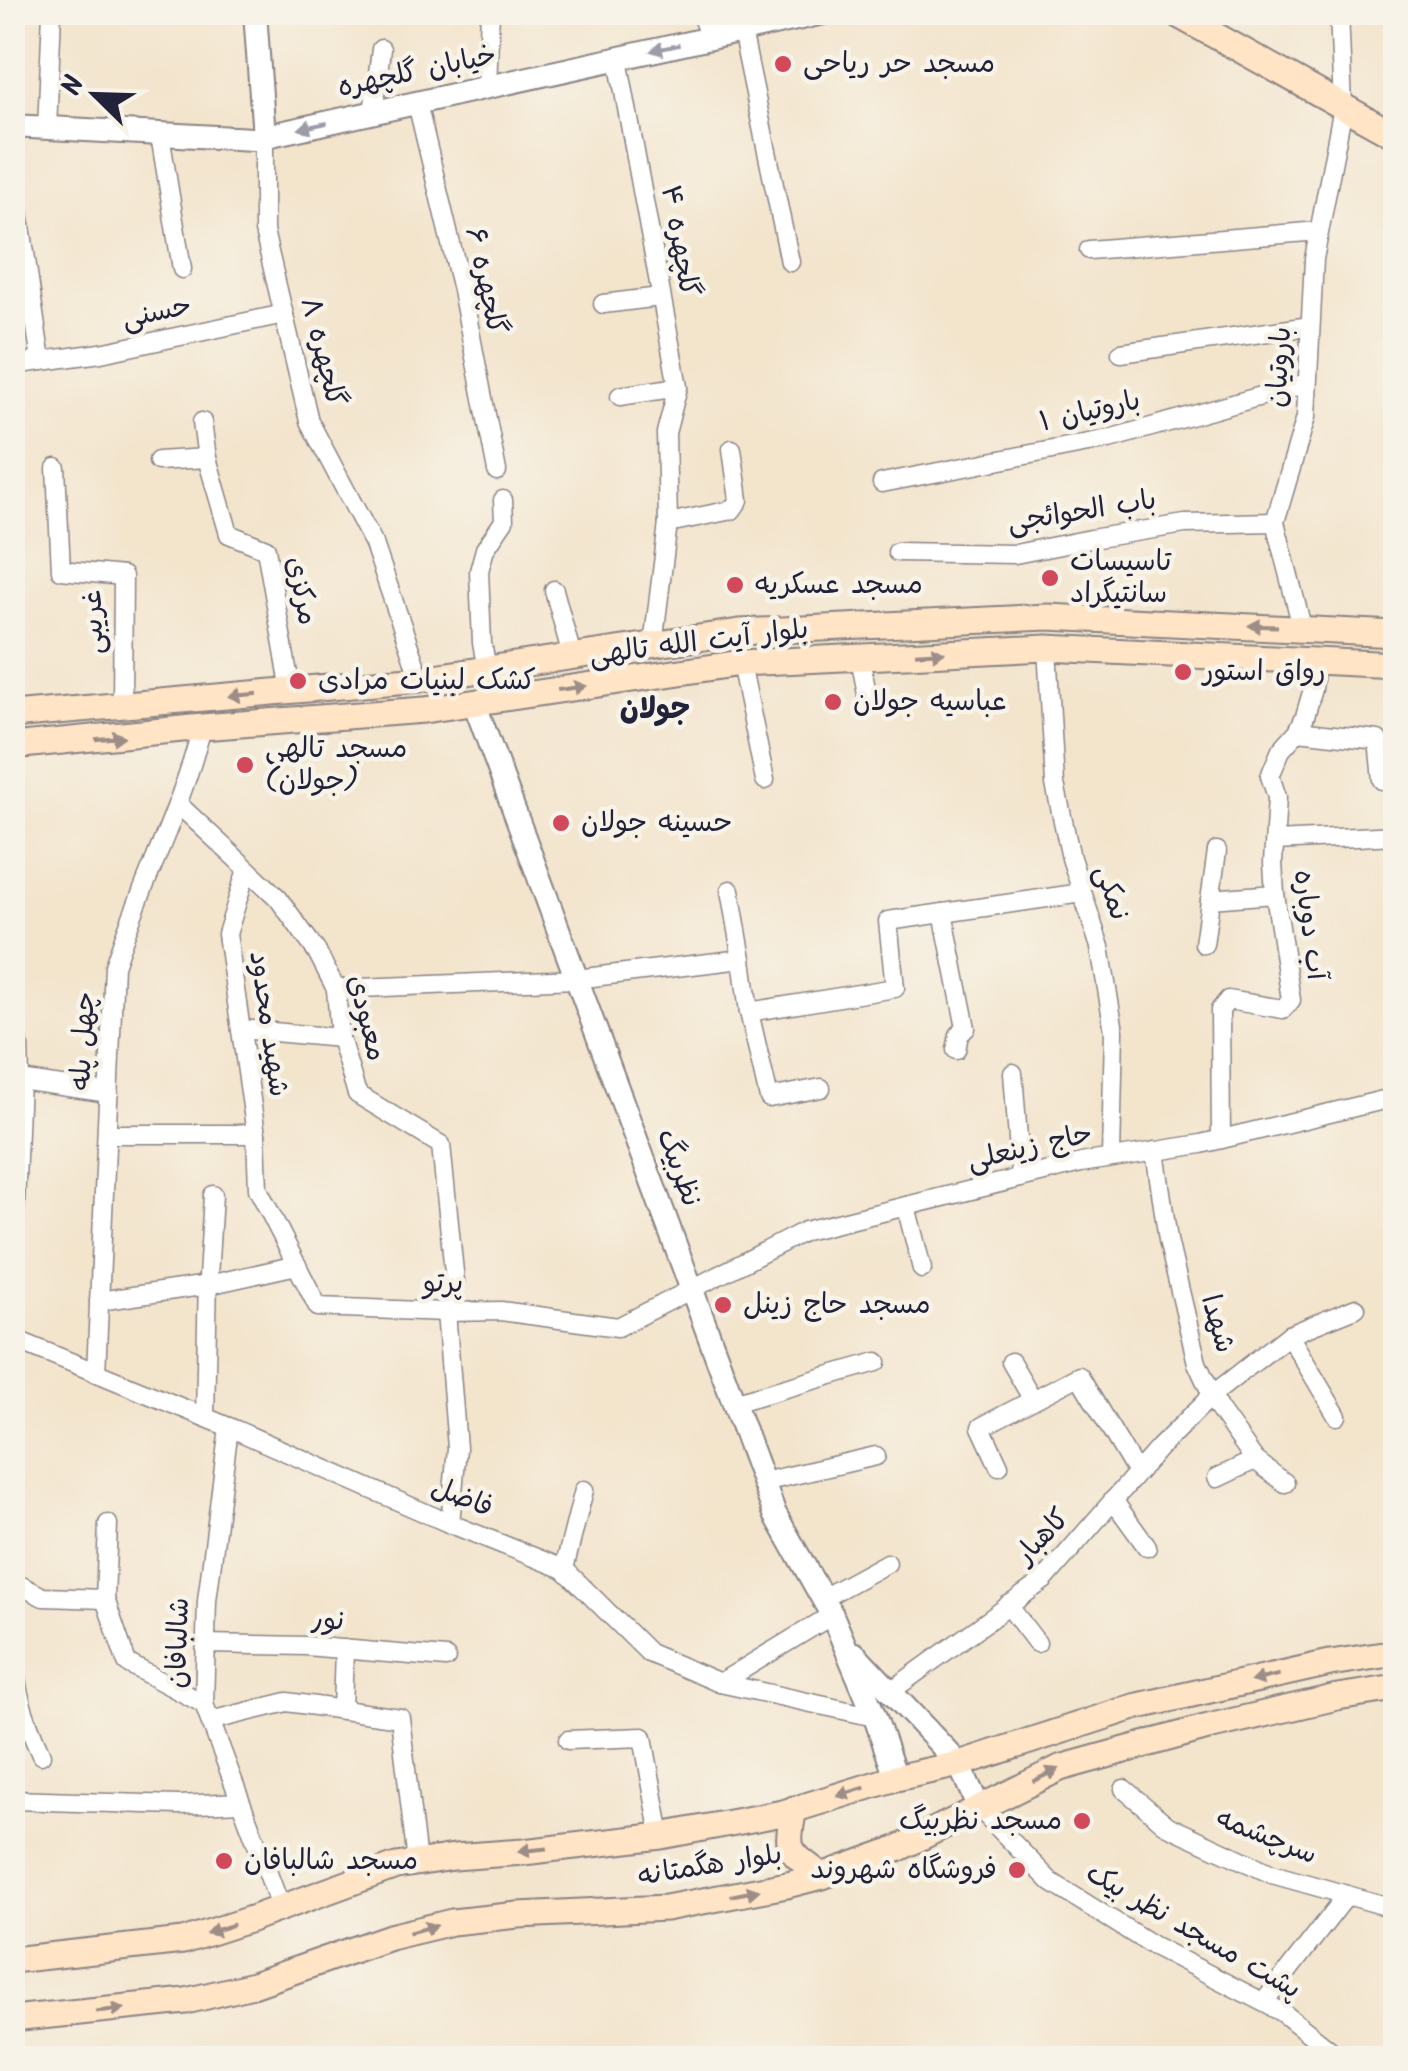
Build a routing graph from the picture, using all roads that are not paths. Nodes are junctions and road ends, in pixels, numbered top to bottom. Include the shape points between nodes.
1 (52, 12) edge
2 (255, 12) edge
3 (490, 12) edge
4 (700, 12) edge
5 (828, 12) edge
6 (1173, 12) edge
7 (1339, 12) edge
8 (742, 32) junction
9 (710, 38) junction
10 (380, 50) dead end
11 (618, 59) junction
12 (487, 88) junction
13 (416, 103) junction
14 (1343, 107) junction
15 (373, 113) junction
16 (12, 126) edge
17 (47, 130) junction
18 (160, 135) junction
19 (1396, 136) edge
20 (264, 137) junction
21 (12, 164) edge
22 (1319, 231) junction
23 (1090, 250) dead end
24 (790, 262) dead end
25 (20, 268) edge
26 (182, 269) dead end
27 (660, 297) junction
28 (603, 304) dead end
29 (284, 314) junction
30 (1310, 326) junction
31 (1120, 352) dead end
32 (41, 362) junction
33 (12, 366) edge
34 (1307, 383) junction
35 (678, 387) junction
36 (620, 396) dead end
37 (202, 422) dead end
38 (732, 450) dead end
39 (207, 458) junction
40 (158, 461) dead end
41 (56, 468) dead end
42 (497, 470) dead end
43 (882, 483) dead end
44 (503, 500) dead end
45 (1276, 522) junction
46 (668, 523) junction
47 (897, 552) dead end
48 (554, 590) dead end
49 (1302, 628) junction
50 (738, 632) junction
51 (1396, 634) edge
52 (653, 645) junction
53 (1047, 648) junction
54 (572, 656) junction
55 (860, 657) junction
56 (1316, 659) junction
57 (741, 663) junction
58 (1396, 665) edge
59 (487, 669) junction
60 (420, 679) junction
61 (291, 691) junction
62 (200, 699) junction
63 (474, 702) junction
64 (869, 705) dead end
65 (122, 706) junction
66 (12, 715) edge
67 (202, 727) junction
68 (1298, 732) junction
69 (12, 746) edge
70 (765, 780) dead end
71 (1382, 780) dead end
72 (178, 804) junction
73 (1396, 835) edge
74 (1275, 841) junction
75 (1217, 851) dead end
76 (247, 869) junction
77 (730, 890) dead end
78 (1082, 892) junction
79 (1275, 894) junction
80 (1210, 900) junction
81 (944, 913) junction
82 (1204, 944) dead end
83 (742, 959) junction
84 (576, 979) junction
85 (336, 989) junction
86 (749, 1012) junction
87 (241, 1029) junction
88 (340, 1038) junction
89 (12, 1041) edge
90 (956, 1050) dead end
91 (1013, 1073) dead end
92 (20, 1080) junction
93 (821, 1088) dead end
94 (109, 1093) junction
95 (1396, 1098) edge
96 (107, 1134) junction
97 (256, 1134) junction
98 (1221, 1139) junction
99 (1155, 1151) junction
100 (1111, 1157) junction
101 (1021, 1178) junction
102 (258, 1188) joint
103 (213, 1194) dead end
104 (906, 1206) junction
105 (297, 1265) junction
106 (922, 1270) dead end
107 (12, 1283) edge
108 (208, 1285) junction
109 (691, 1290) junction
110 (99, 1301) junction
111 (1356, 1308) dead end
112 (446, 1312) junction
113 (1289, 1335) junction
114 (12, 1338) edge
115 (877, 1362) dead end
116 (1011, 1362) dead end
117 (96, 1372) junction
118 (1212, 1395) junction
119 (1033, 1400) junction
120 (733, 1404) junction
121 (1337, 1416) dead end
122 (205, 1418) junction
123 (229, 1428) junction
124 (876, 1456) dead end
125 (1255, 1460) junction
126 (999, 1466) dead end
127 (1136, 1473) junction
128 (1217, 1478) dead end
129 (763, 1482) junction
130 (1286, 1483) dead end
131 (584, 1490) dead end
132 (1113, 1500) junction
133 (108, 1524) dead end
134 (450, 1524) junction
135 (1147, 1547) dead end
136 (887, 1564) dead end
137 (564, 1569) junction
138 (14, 1583) edge
139 (105, 1600) junction
140 (828, 1606) junction
141 (1008, 1606) junction
142 (12, 1621) edge
143 (1037, 1643) dead end
144 (206, 1644) junction
145 (846, 1644) junction
146 (12, 1646) edge
147 (344, 1650) junction
148 (1396, 1653) edge
149 (446, 1658) dead end
150 (1330, 1664) junction
151 (720, 1684) junction
152 (1396, 1688) edge
153 (891, 1691) junction
154 (1337, 1698) junction
155 (342, 1710) junction
156 (208, 1712) junction
157 (875, 1717) junction
158 (568, 1740) dead end
159 (41, 1755) dead end
160 (959, 1764) junction
161 (896, 1778) junction
162 (1124, 1789) dead end
163 (12, 1800) edge
164 (240, 1802) junction
165 (979, 1808) junction
166 (794, 1810) junction
167 (661, 1836) junction
168 (417, 1862) junction
169 (822, 1876) junction
170 (1347, 1895) junction
171 (281, 1908) junction
172 (1396, 1917) edge
173 (12, 1960) edge
174 (1264, 2002) junction
175 (12, 2019) edge
176 (1340, 2058) edge

1 - 17 street
2 - 20 street
3 - 12 street
4 - 9 street
5 - 8 street, خیابان گلچهره
6 - 14 main road
7 - 14 street, باروتیان
8 - 9 street, خیابان گلچهره
8 - 24 street
9 -> 11 street, خیابان گلچهره
10 - 15 street
11 - 12 street, خیابان گلچهره
11 - 27 street, گلچهره ۴
12 - 13 street, خیابان گلچهره
13 - 15 street, خیابان گلچهره
13 - 42 street, گلچهره ۶
14 - 19 main road
14 - 22 street, باروتیان
15 -> 20 street, خیابان گلچهره
16 - 17 street, خیابان گلچهره
17 - 18 street, خیابان گلچهره
18 - 20 street, خیابان گلچهره
18 - 26 street
20 - 29 street, گلچهره ۸ via 264,231
21 - 25 street
22 - 23 street
22 - 30 street, باروتیان
25 - 32 street
27 - 28 street
27 - 35 street, گلچهره ۴
29 - 32 street, حسنی
29 - 60 street, گلچهره ۸ via 310,420 374,544
30 - 31 street
30 - 34 street, باروتیان
32 - 33 street, حسنی
34 - 43 street, ۱ باروتیان via 1109,439
34 - 45 street, باروتیان via 1306,416
35 - 36 street
35 - 46 street, گلچهره ۴ via 666,432
37 - 39 street
38 - 46 street via 738,500 732,510
39 - 40 street
39 - 61 street, مرکزی via 229,534 266,549
41 - 65 street, غریبی via 62,570 123,576
44 - 59 street via 504,521 479,570
45 - 47 street, باب الحوائجی via 1185,524 1016,554
45 - 49 street, باروتیان
46 - 52 street, گلچهره ۴
48 - 54 street
49 -> 50 main road, بلوار آیت الله تالهی via 1048,617
49 - 51 main road, بلوار آیت الله تالهی
49 - 56 main road
50 - 52 main road, بلوار آیت الله تالهی
50 - 57 main road
52 - 54 main road, بلوار آیت الله تالهی
55 -> 53 main road, بلوار آیت الله تالهی
53 - 56 main road, بلوار آیت الله تالهی
53 - 78 street, نمکی via 1055,784
54 - 59 main road, بلوار آیت الله تالهی
55 - 57 main road, بلوار آیت الله تالهی
55 - 64 street
56 - 58 main road, بلوار آیت الله تالهی
56 - 68 street, آب دوباره via 1314,689
63 -> 57 main road, بلوار آیت الله تالهی
57 - 70 street
59 - 60 main road, بلوار آیت الله تالهی
60 - 61 main road, بلوار آیت الله تالهی
61 -> 62 main road, بلوار آیت الله تالهی
62 - 65 main road, بلوار آیت الله تالهی
62 - 67 main road
63 - 67 main road, بلوار آیت الله تالهی
63 - 84 street, نظربیگ
65 - 66 main road, بلوار آیت الله تالهی
69 -> 67 main road, بلوار آیت الله تالهی
67 - 72 street, چهل پله
68 - 71 street via 1378,740
68 - 74 street, آب دوباره via 1270,776 1277,797
72 - 76 street, معبودی
72 - 94 street, چهل پله via 114,966
73 - 74 street
74 - 79 street, آب دوباره
75 - 80 street
76 - 85 street, معبودی via 278,898
76 - 87 street, شهید محدود via 227,934
77 - 83 street
78 - 81 street
78 - 100 street, نمکی via 1100,947 1114,1031
79 - 80 street
79 - 98 street, آب دوباره via 1292,1000 1283,1009 1228,1000 1220,1010
80 - 82 street
81 - 86 street via 888,921 895,988
81 - 90 street via 966,1028
83 - 84 street
83 - 86 street
84 - 85 street
84 - 109 street, نظربیگ
85 - 88 street, معبودی
86 - 93 street via 769,1098
87 - 88 street
87 - 97 street, شهید محدود
88 - 112 street, معبودی via 357,1094 441,1145 455,1282
89 - 92 street via 19,1044
91 - 101 street
92 - 94 street
92 - 107 street
94 - 96 street, چهل پله
95 - 98 street, حاج زینعلی
96 - 97 street
96 - 110 street, چهل پله
97 - 102 street, شهید محدود
98 - 99 street, حاج زینعلی
99 - 100 street, حاج زینعلی
99 - 118 street, شهدا via 1180,1295
100 - 101 street, حاج زینعلی
101 - 104 street, حاج زینعلی
102 - 105 street, پرتو
103 - 108 street
104 - 106 street
104 - 109 street, حاج زینعلی via 805,1230
105 - 108 street
105 - 112 street, پرتو via 318,1307
108 - 110 street
108 - 122 street
109 - 112 street, پرتو via 618,1327 502,1311
109 - 120 street, نظربیگ
110 - 117 street, چهل پله
111 - 113 street, کاهبار
112 - 134 street via 457,1448
113 - 118 street, کاهبار
113 - 121 street
114 - 117 street, فاضل
115 - 120 street
116 - 119 street
117 - 122 street, فاضل
118 - 125 street, شهدا
118 - 127 street, کاهبار
119 - 126 street via 981,1428
119 - 127 street via 1079,1376
120 - 129 street, نظربیگ
122 - 123 street, فاضل
123 - 134 street, فاضل
123 - 144 street, شالبافان
124 - 129 street
125 - 128 street
125 - 130 street, شهدا
127 - 132 street, کاهبار
129 - 140 street, نظربیگ
131 - 137 street
132 - 135 street
132 - 141 street, کاهبار via 1044,1580
133 - 139 street
134 - 137 street, فاضل
136 - 140 street
137 - 151 street, فاضل via 649,1653
138 - 139 street via 43,1598
138 - 142 street
139 - 156 street via 127,1664
140 - 145 street, نظربیگ
140 - 151 street
141 - 143 street
141 - 153 street, کاهبار
144 - 147 street, نور
144 - 156 street, شالبافان
145 - 153 street, نظربیگ
145 - 157 street, نظربیگ
146 - 159 street via 14,1679
147 - 149 street, نور
147 - 155 street
148 - 150 main road, بلوار هگمتانه
150 - 154 main road
150 -> 160 main road, بلوار هگمتانه via 1134,1707
151 - 157 street, فاضل
152 - 154 main road, بلوار هگمتانه
153 - 160 street, نظربیگ
165 -> 154 main road, بلوار هگمتانه via 1060,1768
155 - 156 street via 287,1702
155 - 168 street via 400,1718
156 - 164 street, شالبافان
157 - 161 street, نظربیگ
158 - 167 street via 643,1737
160 - 161 main road, بلوار هگمتانه
160 - 165 street, نظربیگ
161 -> 166 main road, بلوار هگمتانه
162 - 170 street, سرچشمه via 1168,1826 1272,1874
163 - 164 street
164 - 171 street, شالبافان
165 - 169 main road, بلوار هگمتانه
165 - 174 street, پشت مسجد نظر بیک via 1051,1882 1152,1945
166 - 167 main road, بلوار هگمتانه
166 - 169 main road via 792,1853
167 -> 168 main road, بلوار هگمتانه
168 - 171 main road, بلوار هگمتانه
175 -> 169 main road, بلوار هگمتانه via 186,2001 452,1922 666,1908
170 - 172 street, سرچشمه via 1386,1906
170 - 174 street
171 -> 173 main road, بلوار هگمتانه via 183,1941
174 - 176 street, پشت مسجد نظر بیک

